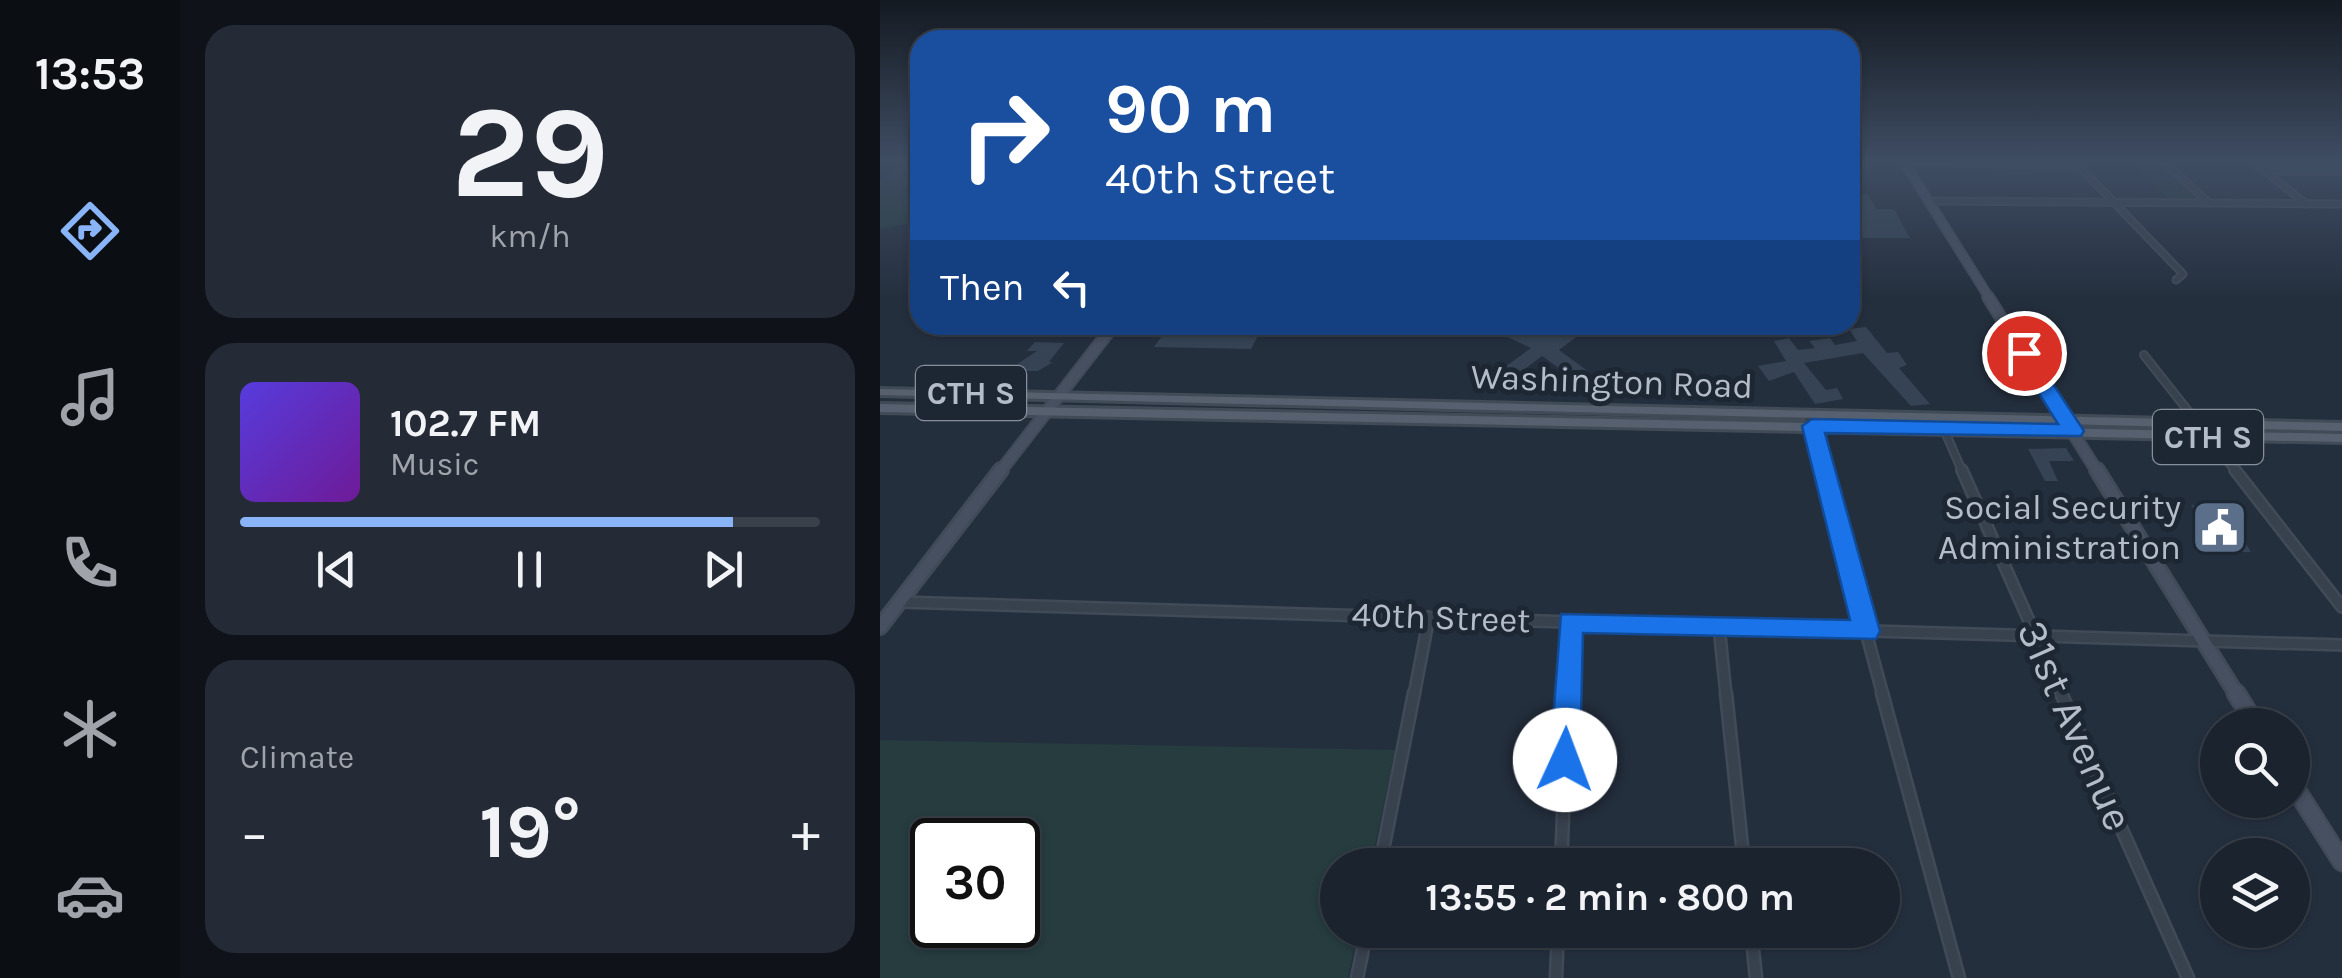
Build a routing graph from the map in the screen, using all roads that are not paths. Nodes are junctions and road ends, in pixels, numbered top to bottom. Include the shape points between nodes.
1 (1932, 208) edge
2 (2120, 208) edge
3 (2176, 280) dead end
4 (1106, 335) edge
5 (2144, 355) dead end
6 (880, 392) edge
7 (1061, 394) junction
8 (1220, 398) junction
9 (880, 408) edge
10 (1050, 410) junction
11 (1142, 412) junction
12 (1751, 419) junction
13 (1810, 420) junction
14 (1942, 423) junction
15 (2198, 424) junction
16 (2071, 426) junction
17 (2208, 437) junction
18 (2340, 437) edge
19 (899, 602) junction
20 (2342, 607) edge
21 (1429, 617) junction
22 (1570, 621) junction
23 (1719, 626) junction
24 (880, 627) edge
25 (1867, 631) junction
26 (2034, 632) junction
27 (2203, 642) junction
28 (2342, 646) edge
29 (2245, 708) edge
30 (2310, 811) edge
31 (1383, 848) edge
32 (1562, 848) edge
33 (1742, 848) edge
34 (2342, 862) edge
35 (1363, 948) edge
36 (1557, 948) edge
37 (1753, 948) edge
38 (1357, 978) edge
39 (1556, 978) edge
40 (1756, 978) edge
41 (1960, 978) edge
42 (2188, 978) edge

1 - 16 street
2 - 3 street via 2183,274
4 - 7 street
5 - 15 street
6 - 7 main road, Washington Road / CTH S
7 - 8 main road, Washington Road
7 - 10 street
8 - 11 main road via 1208,408
8 - 12 main road, Washington Road
9 - 10 main road, Washington Road / CTH S
10 - 11 main road, Washington Road
10 - 19 street
11 - 12 main road, Washington Road
12 - 13 main road, Washington Road
13 - 14 main road, Washington Road / CTH S
13 - 25 street
14 - 16 main road, Washington Road / CTH S
14 - 26 street, 31st Avenue
15 - 16 main road, Washington Road / CTH S
15 - 17 street
15 - 18 main road, Washington Road / CTH S via 2326,427
16 - 17 main road, Washington Road / CTH S
16 - 27 street
17 - 18 main road, Washington Road / CTH S
17 - 20 street
19 - 21 street, 40th Street
19 - 24 street
21 - 22 street, 40th Street
21 - 31 street
22 - 23 street, 40th Street
22 - 32 street
23 - 25 street, 40th Street
23 - 33 street
25 - 26 street, 40th Street
25 - 41 street
26 - 27 street, 40th Street
26 - 42 street, 31st Avenue
27 - 28 street, 40th Street
27 - 29 street
30 - 34 street
35 - 38 street
36 - 39 street
37 - 40 street

